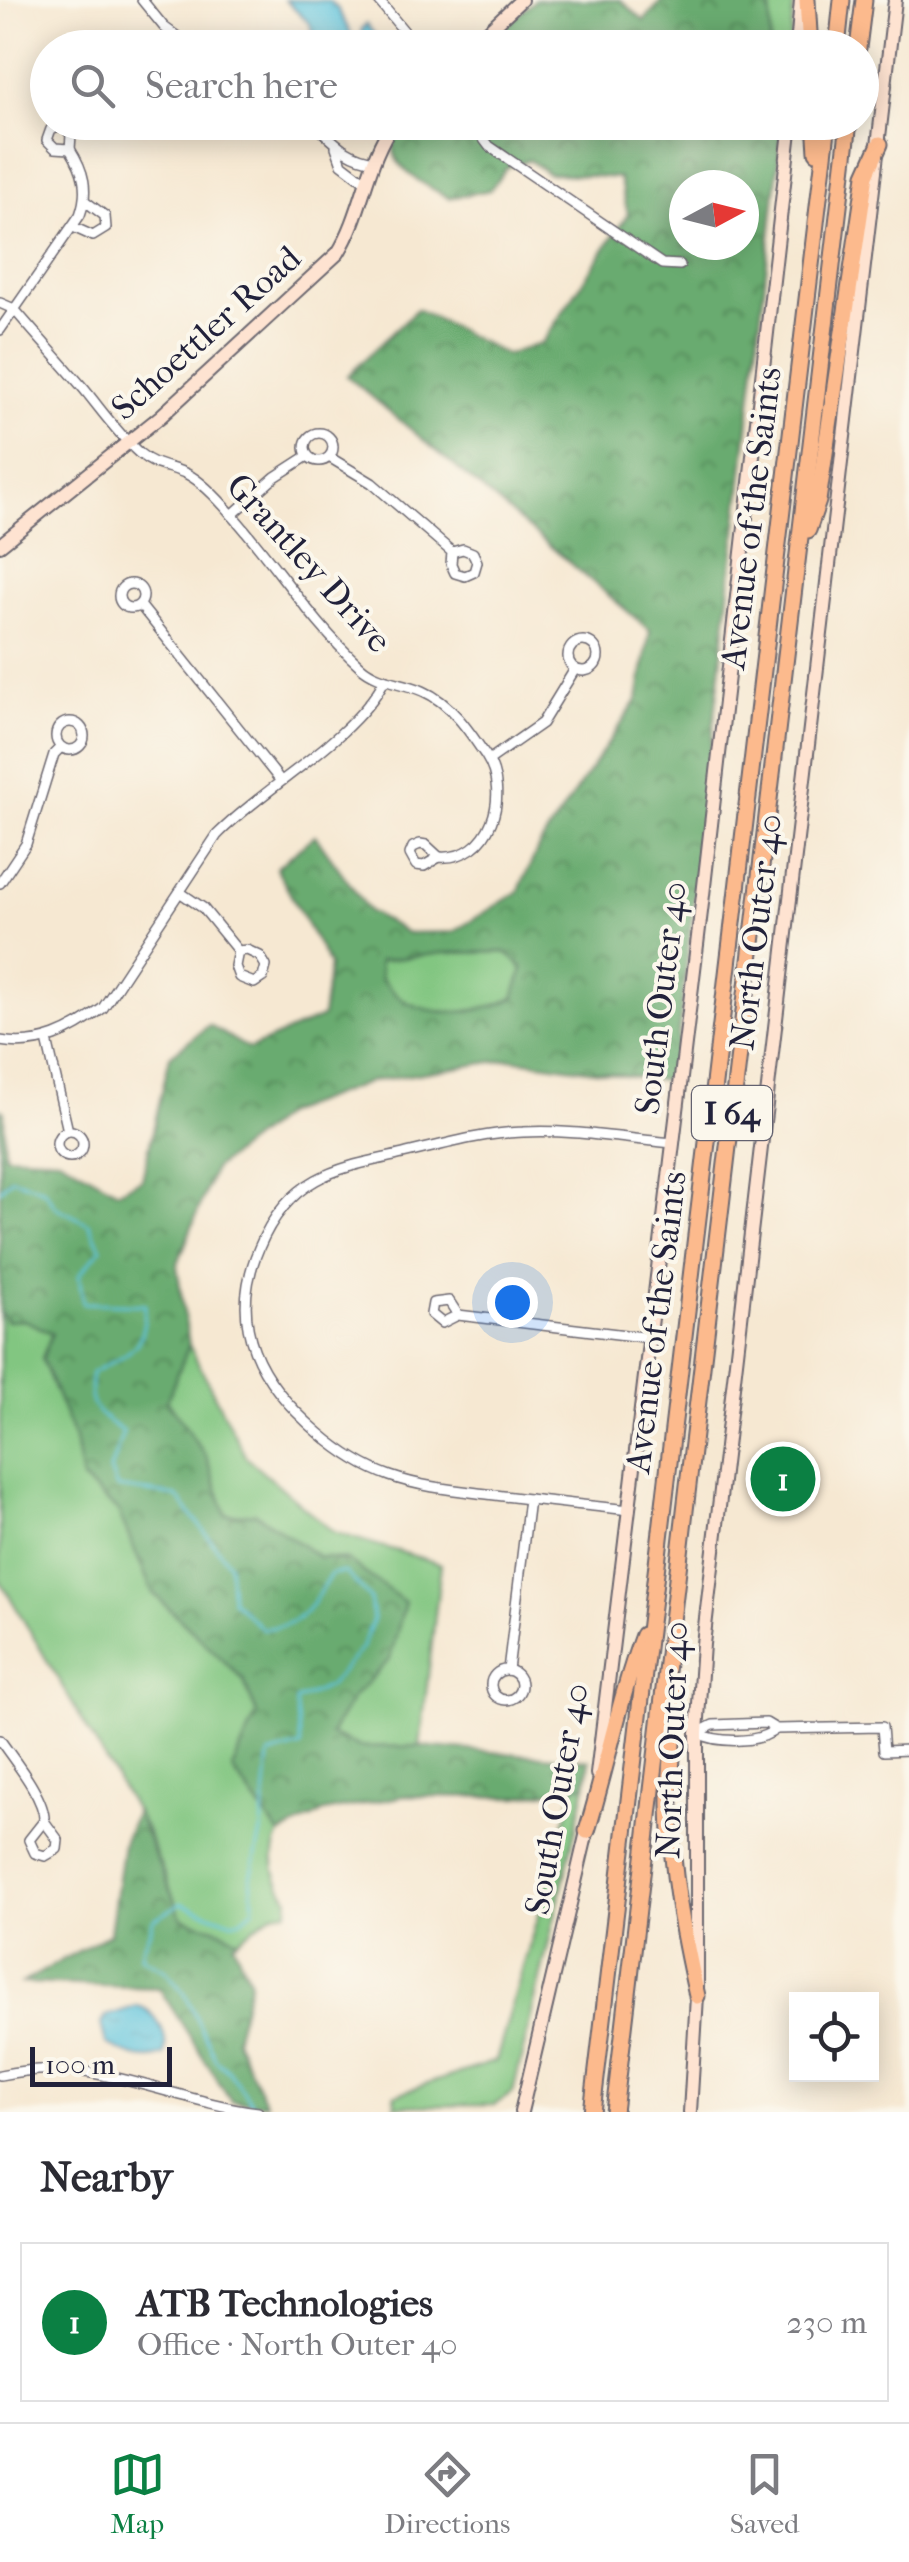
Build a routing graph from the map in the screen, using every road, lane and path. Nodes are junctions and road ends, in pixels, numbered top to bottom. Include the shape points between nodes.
1 (142, 0) edge
2 (378, 0) edge
3 (521, 0) edge
4 (804, 0) edge
5 (842, 0) edge
6 (864, 0) edge
7 (895, 0) edge
8 (169, 30) edge
9 (403, 30) edge
10 (489, 30) edge
11 (800, 30) edge
12 (808, 30) edge
13 (838, 30) edge
14 (860, 30) edge
15 (329, 140) edge
16 (385, 140) edge
17 (484, 140) edge
18 (789, 140) edge
19 (816, 140) edge
20 (826, 140) edge
21 (847, 140) edge
22 (880, 144) junction
23 (336, 147) junction
24 (70, 149) dead end
25 (375, 160) junction
26 (367, 183) junction
27 (820, 186) junction
28 (85, 201) junction
29 (73, 227) junction
30 (680, 265) dead end
31 (0, 303) edge
32 (14, 309) junction
33 (0, 330) edge
34 (128, 443) junction
35 (306, 457) junction
36 (329, 457) junction
37 (232, 515) junction
38 (0, 545) edge
39 (452, 552) dead end
40 (797, 567) junction
41 (140, 605) dead end
42 (575, 668) dead end
43 (384, 681) junction
44 (60, 748) dead end
45 (489, 760) junction
46 (280, 780) junction
47 (439, 856) dead end
48 (0, 884) edge
49 (181, 893) junction
50 (238, 950) dead end
51 (0, 1040) edge
52 (47, 1040) junction
53 (68, 1131) dead end
54 (674, 1143) junction
55 (458, 1315) dead end
56 (651, 1338) junction
57 (528, 1499) junction
58 (630, 1510) junction
59 (652, 1608) junction
60 (670, 1659) junction
61 (508, 1670) dead end
62 (697, 1733) junction
63 (0, 1740) edge
64 (909, 1750) edge
65 (44, 1820) dead end
66 (587, 1831) junction
67 (697, 1996) junction
68 (0, 2074) edge
69 (258, 2112) edge
70 (521, 2112) edge
71 (592, 2112) edge
72 (614, 2112) edge
73 (690, 2112) edge

1 - 8 street
2 - 9 street
3 - 10 street
4 - 11 street
4 - 12 highway
5 - 13 highway
6 - 14 highway
7 - 22 street, North Outer 40
15 - 23 street
16 - 25 street, Schoettler Road
17 - 30 street via 662,264
18 - 54 street, South Outer 40
19 - 27 highway
20 - 27 highway, Avenue of the Saints / I 64
21 - 40 highway, Avenue of the Saints / I 64
22 - 40 highway via 866,176 818,501
22 - 62 street, North Outer 40
23 - 25 street
23 - 26 street via 342,164
24 - 28 street via 84,177
25 - 26 street, Schoettler Road
26 - 34 street, Schoettler Road via 338,253
27 - 59 highway, Avenue of the Saints / I 64
28 - 29 street
28 - 29 street via 105,216 106,228 93,236
29 - 32 street
31 - 32 street, Grantley Drive
32 - 33 street
32 - 34 street, Grantley Drive
34 - 37 street, Grantley Drive via 154,466 198,480
34 - 38 street, Schoettler Road
35 - 36 street
35 - 36 street via 308,438 321,432 332,442
35 - 37 street
36 - 39 street via 372,482
37 - 43 street, Grantley Drive via 347,654
40 - 60 highway, Avenue of the Saints / I 64
41 - 46 street
42 - 45 street via 542,723
43 - 45 street, Grantley Drive via 440,702
43 - 46 street via 360,718
44 - 48 street via 26,844
45 - 47 street, Grantley Drive via 498,794 488,830 452,858
46 - 49 street via 217,835
49 - 50 street via 204,908
49 - 52 street via 103,1008
51 - 52 street
52 - 53 street
54 - 56 street, South Outer 40
54 - 57 street via 520,1132 336,1170 280,1210 252,1262 246,1291 254,1348 266,1379 298,1415 348,1455 388,1476
55 - 56 street
56 - 58 street, South Outer 40
57 - 58 street
57 - 61 street
58 - 66 street, South Outer 40
59 - 66 highway
59 - 71 highway, Avenue of the Saints / I 64
60 - 67 highway via 673,1865
60 - 72 highway, Avenue of the Saints / I 64
62 - 64 street via 713,1740 768,1736 776,1729 882,1727 884,1751
62 - 67 street, North Outer 40
63 - 65 street via 40,1800
66 - 70 street, South Outer 40
67 - 73 street, North Outer 40
68 - 69 street via 100,2072

